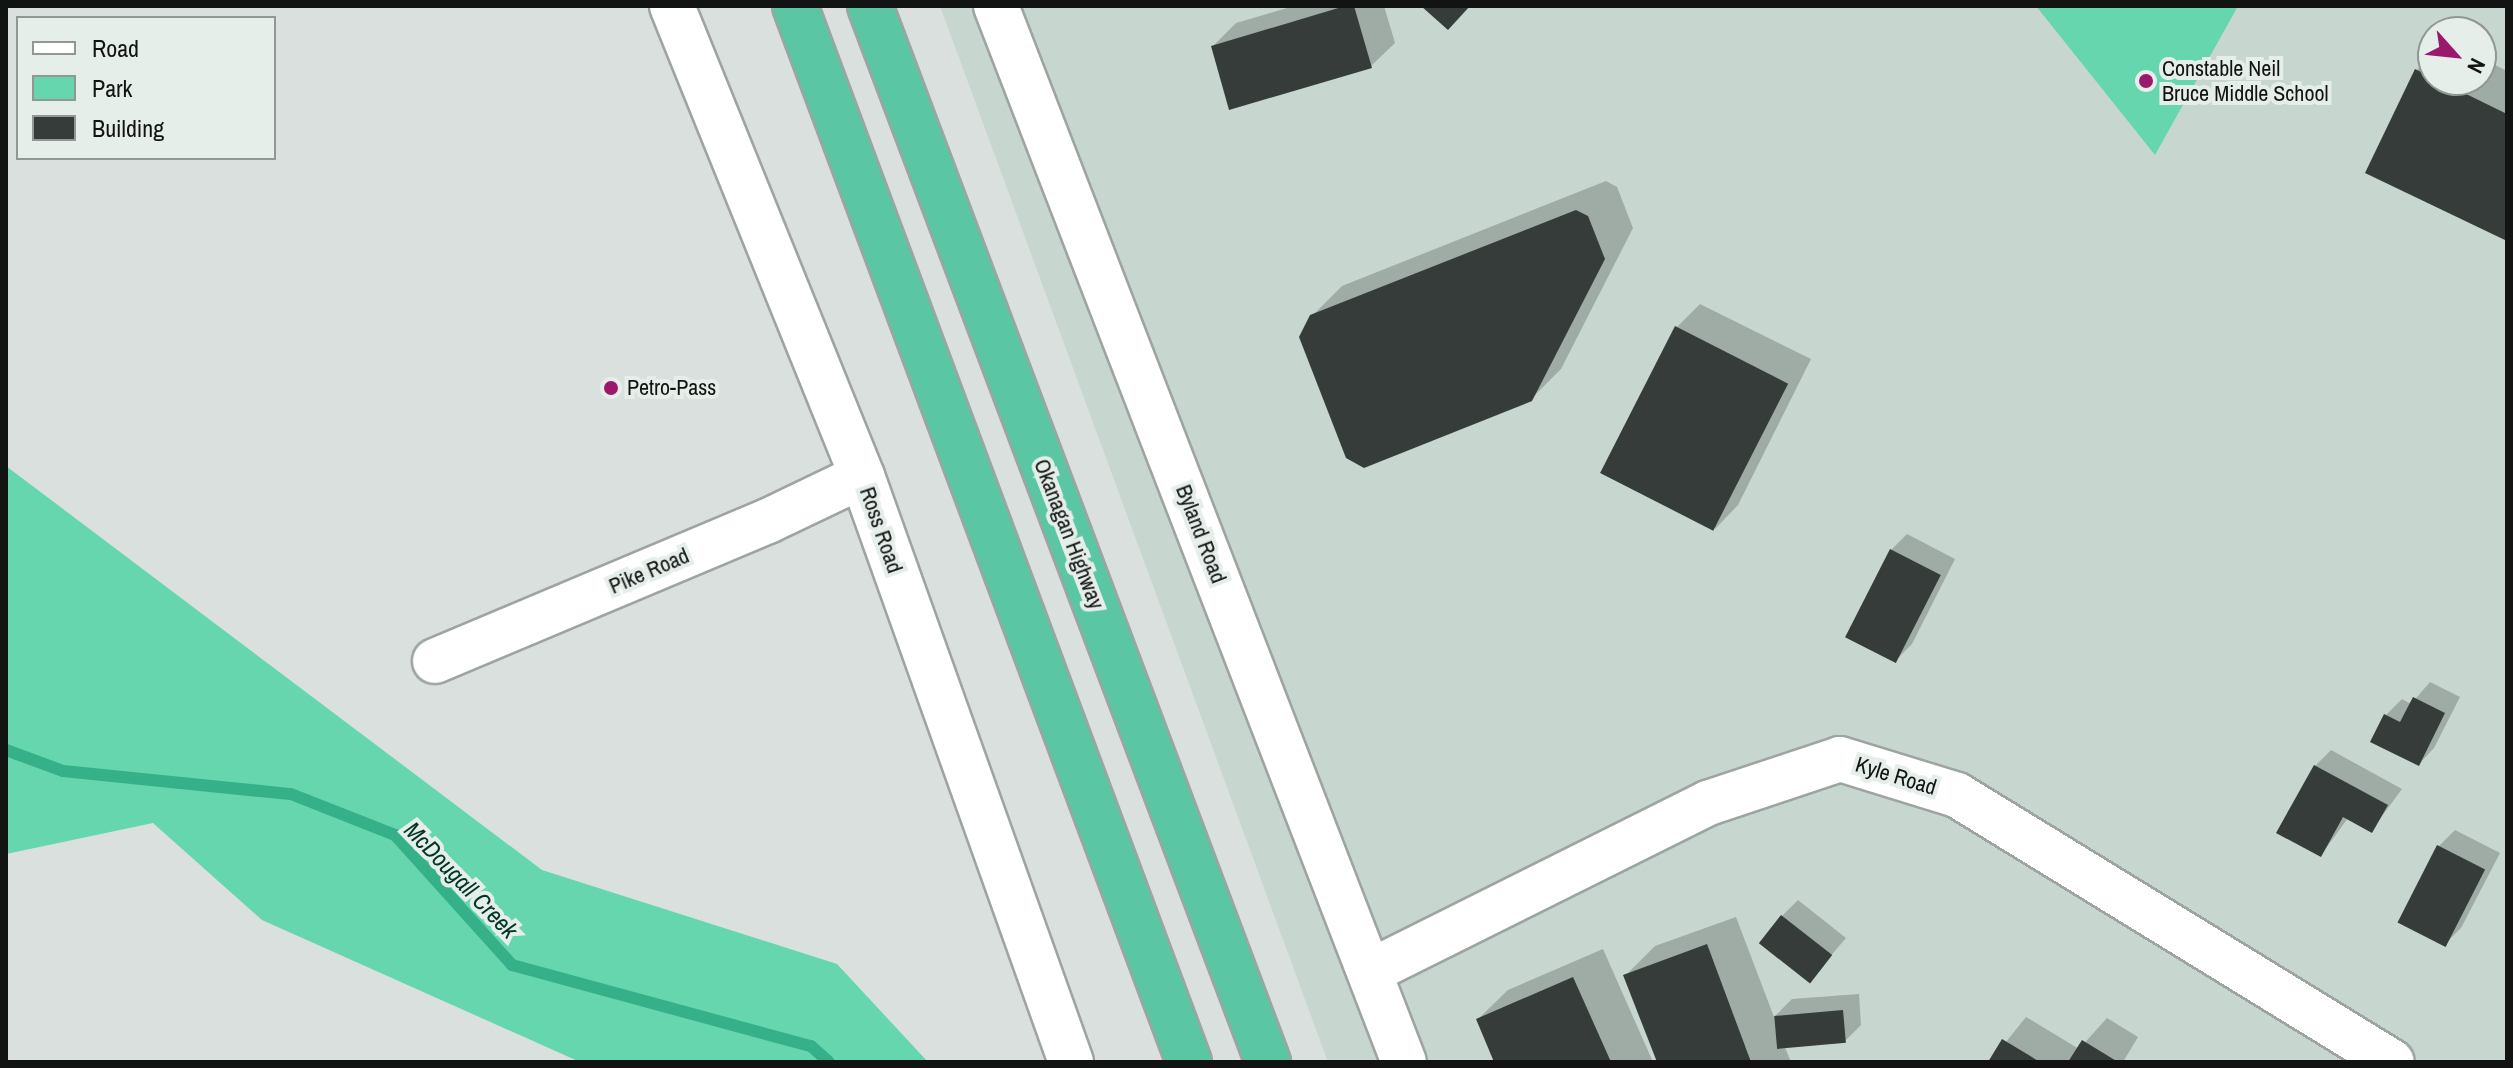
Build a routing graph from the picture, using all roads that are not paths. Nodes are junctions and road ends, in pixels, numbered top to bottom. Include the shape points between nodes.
1 (672, 6) edge
2 (795, 6) edge
3 (870, 6) edge
4 (996, 6) edge
5 (862, 476) junction
6 (435, 661) dead end
7 (1371, 971) junction
8 (1071, 1062) edge
9 (1189, 1062) edge
10 (1268, 1062) edge
11 (1404, 1062) edge
12 (2392, 1062) edge

1 - 5 street, Ross Road
2 - 9 highway
3 - 10 highway, Okanagan Highway
4 - 7 street, Byland Road
5 - 6 street, Pike Road
5 - 8 street, Ross Road
7 - 11 street, Byland Road
7 - 12 street, Kyle Road via 1708,803 1840,759 1957,795

